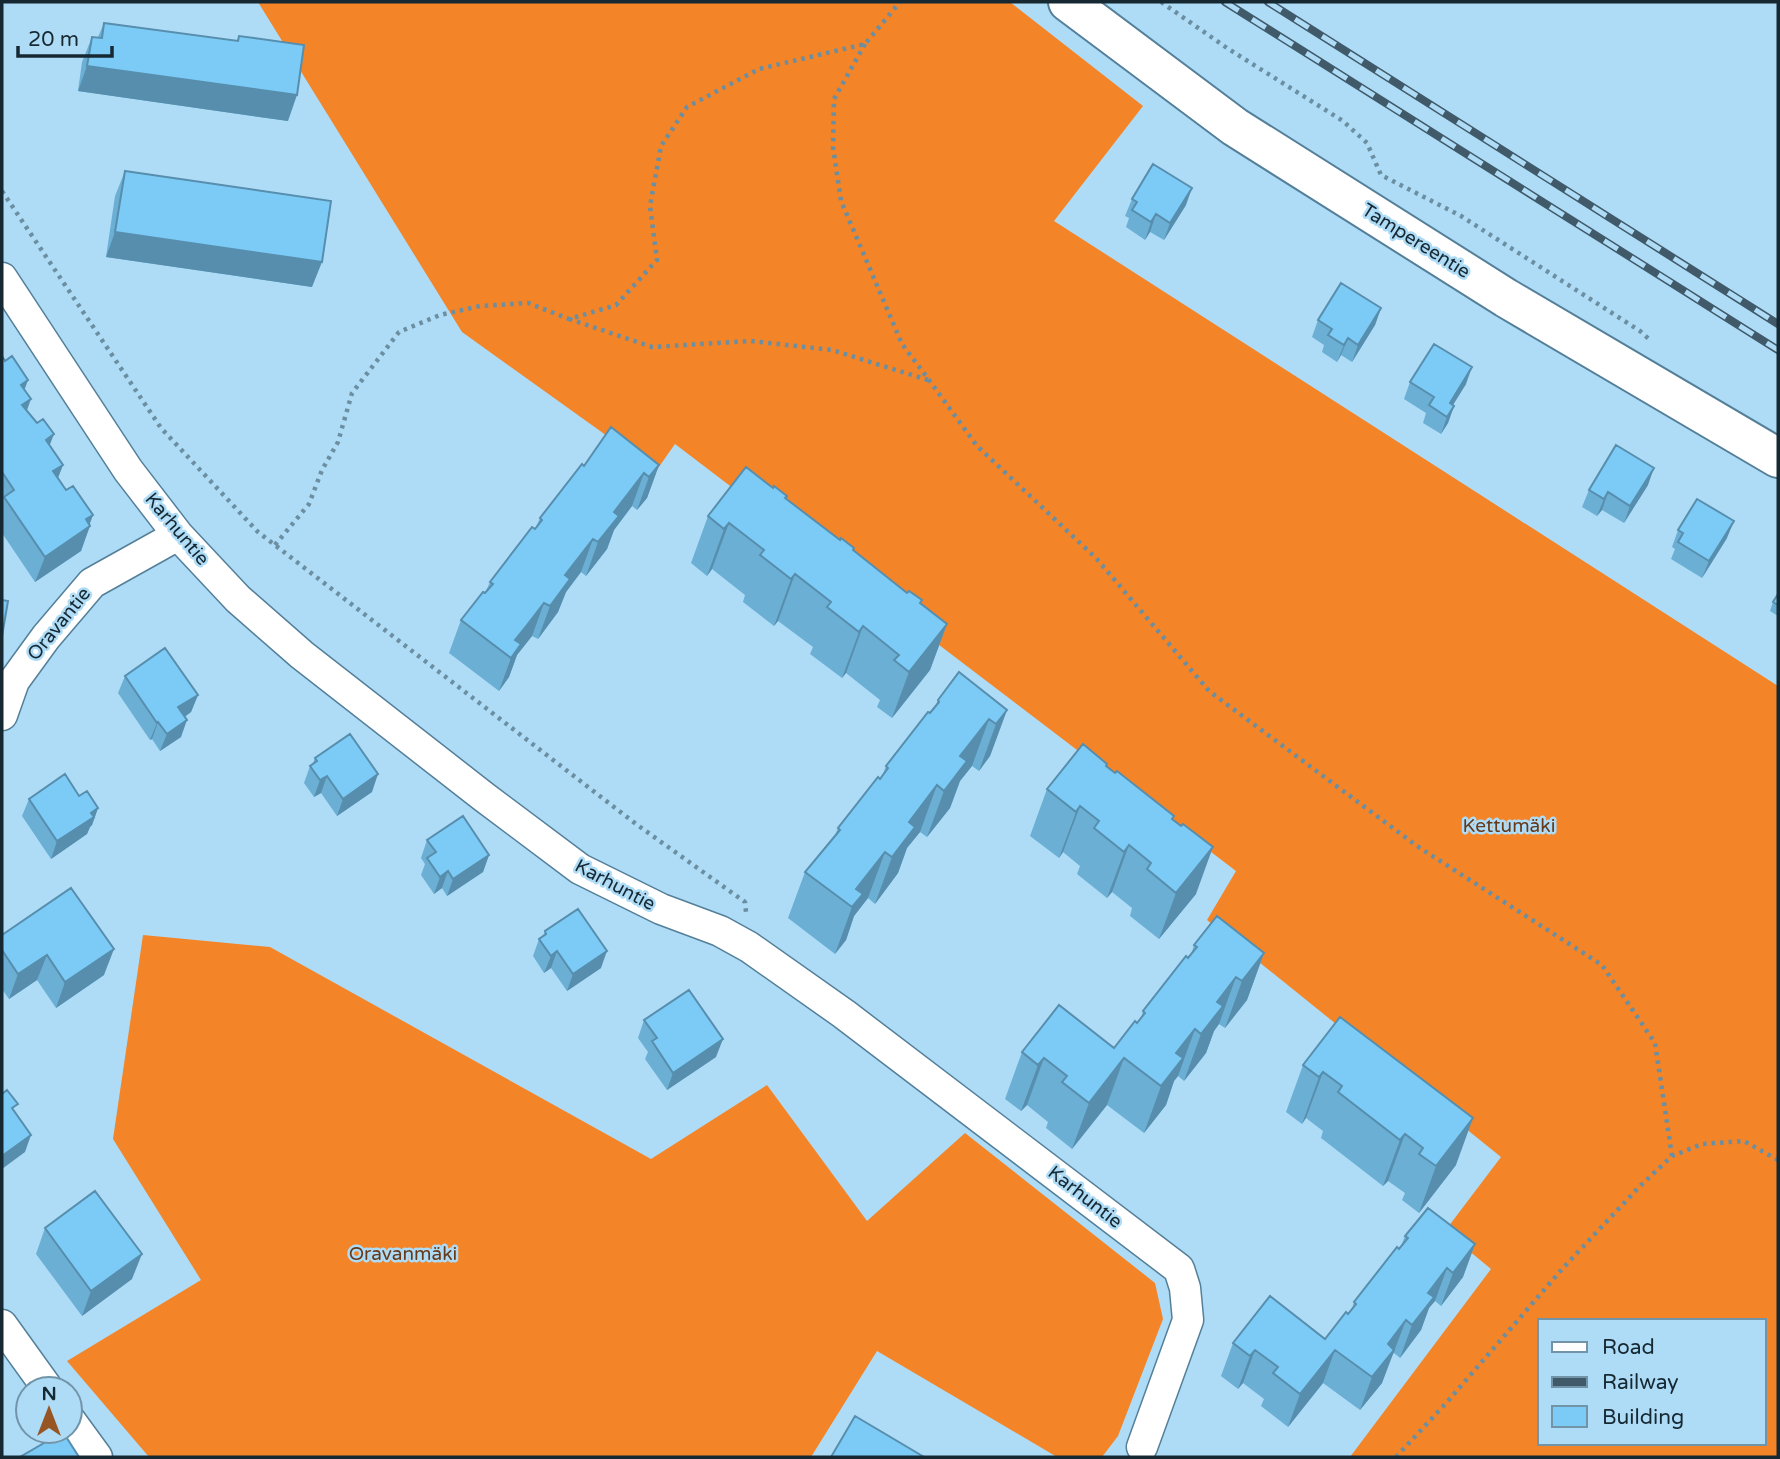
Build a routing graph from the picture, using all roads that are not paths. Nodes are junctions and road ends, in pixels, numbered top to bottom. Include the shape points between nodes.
1 (1068, 2) edge
2 (2, 278) edge
3 (1778, 458) edge
4 (178, 535) junction
5 (2, 715) edge
6 (2, 1325) edge
7 (38, 1375) edge
8 (84, 1439) edge
9 (1142, 1447) dead end
10 (97, 1457) edge

1 - 3 main road, Tampereentie via 1235,128 1506,298
2 - 4 street, Karhuntie via 128,470
4 - 5 street, Oravantie via 92,583 14,681
4 - 9 street, Karhuntie via 238,599 302,654 580,869 749,947 855,1022 1179,1269 1188,1320
6 - 7 street
8 - 10 street

